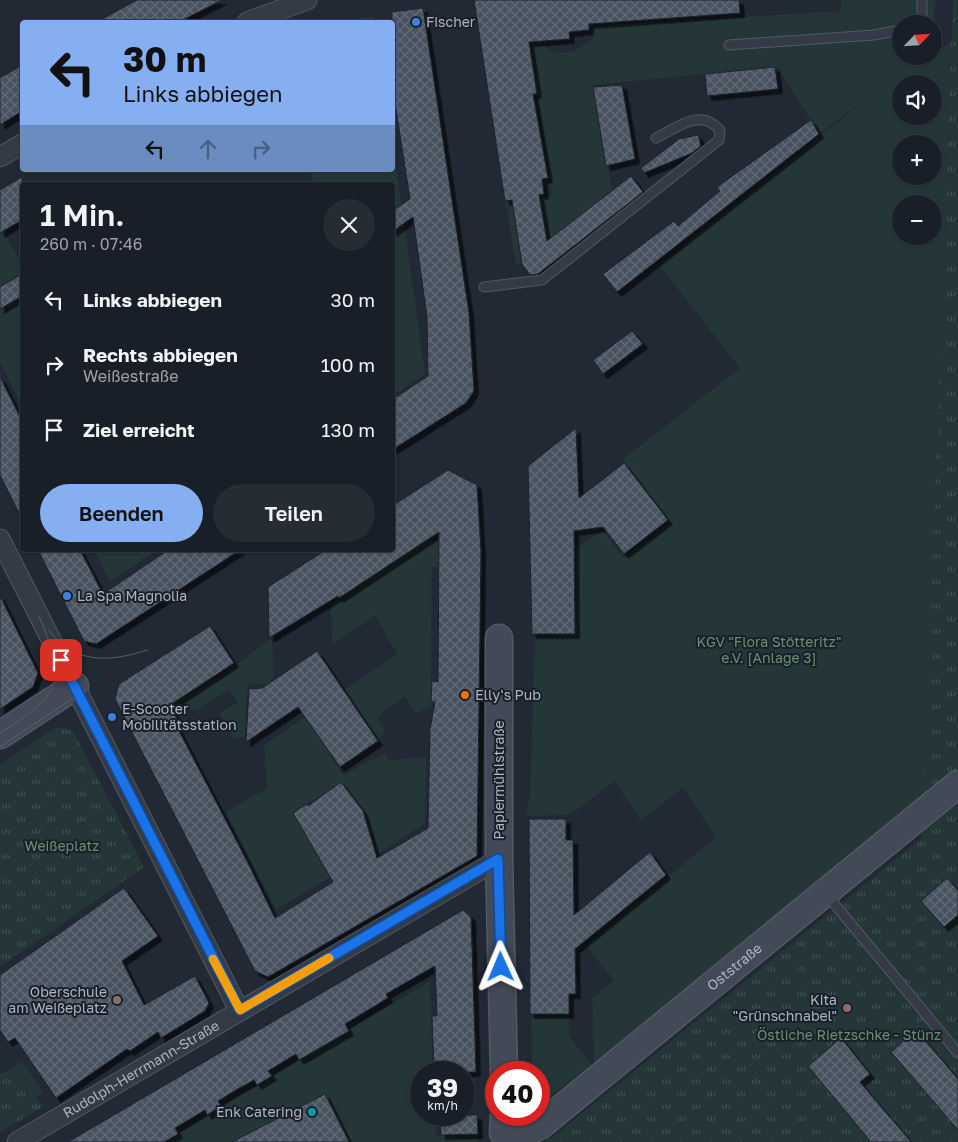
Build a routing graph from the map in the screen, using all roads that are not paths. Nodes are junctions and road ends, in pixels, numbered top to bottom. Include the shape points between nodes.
1 (307, 0) edge
2 (922, 0) edge
3 (922, 15) edge
4 (252, 20) edge
5 (892, 32) edge
6 (729, 46) dead end
7 (656, 138) dead end
8 (20, 145) edge
9 (0, 157) edge
10 (484, 286) dead end
11 (0, 539) edge
12 (499, 638) dead end
13 (75, 686) junction
14 (0, 735) edge
15 (958, 784) edge
16 (498, 859) junction
17 (826, 892) junction
18 (240, 1010) junction
19 (958, 1053) edge
20 (504, 1061) edge
21 (503, 1130) edge
22 (17, 1142) edge

1 - 4 street
2 - 3 lane
5 - 6 lane
7 - 10 lane via 685,121 694,120 710,121 721,135 719,140 542,280
8 - 9 street
11 - 13 street
12 - 16 street, Papiermühlstraße
13 - 14 street
13 - 18 street
15 - 17 street, Oststraße
16 - 18 street, Rudolph-Herrmann-Straße
16 - 20 street, Papiermühlstraße
17 - 19 lane
17 - 21 street, Oststraße via 541,1125 523,1134
18 - 22 street, Rudolph-Herrmann-Straße

